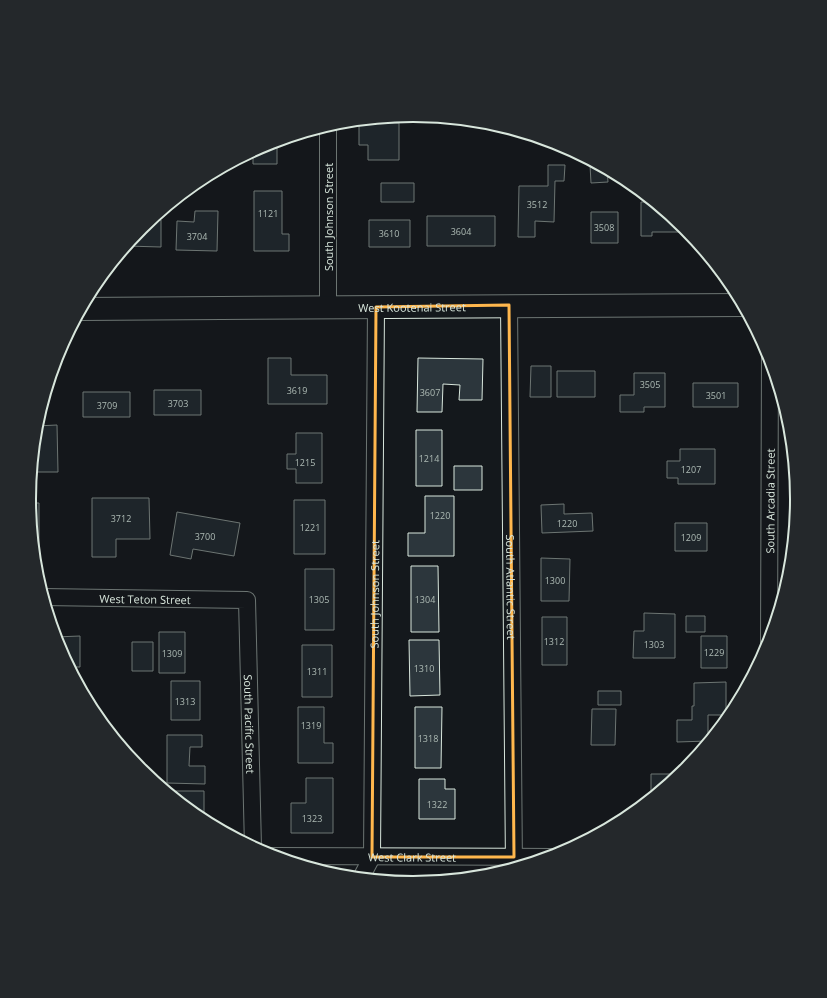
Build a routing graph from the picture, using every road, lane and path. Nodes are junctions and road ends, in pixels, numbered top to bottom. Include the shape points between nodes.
1 (328, 132) edge
2 (737, 305) edge
3 (509, 306) junction
4 (376, 307) junction
5 (328, 308) junction
6 (88, 309) edge
7 (770, 375) edge
8 (49, 596) edge
9 (248, 600) joint
10 (769, 625) edge
11 (254, 841) edge
12 (292, 856) edge
13 (372, 856) junction
14 (514, 863) edge
15 (364, 873) edge

1 - 5 street, South Johnson Street
2 - 3 street, West Kootenai Street
3 - 4 street, West Kootenai Street
3 - 14 street, South Atlantic Street
4 - 5 street, West Kootenai Street
4 - 13 street, South Johnson Street
5 - 6 street, West Kootenai Street
7 - 10 street, South Arcadia Street
8 - 9 street, West Teton Street
9 - 11 street, South Pacific Street
12 - 13 street, West Clark Street
13 - 14 street, West Clark Street
13 - 15 street, South Johnson Street

